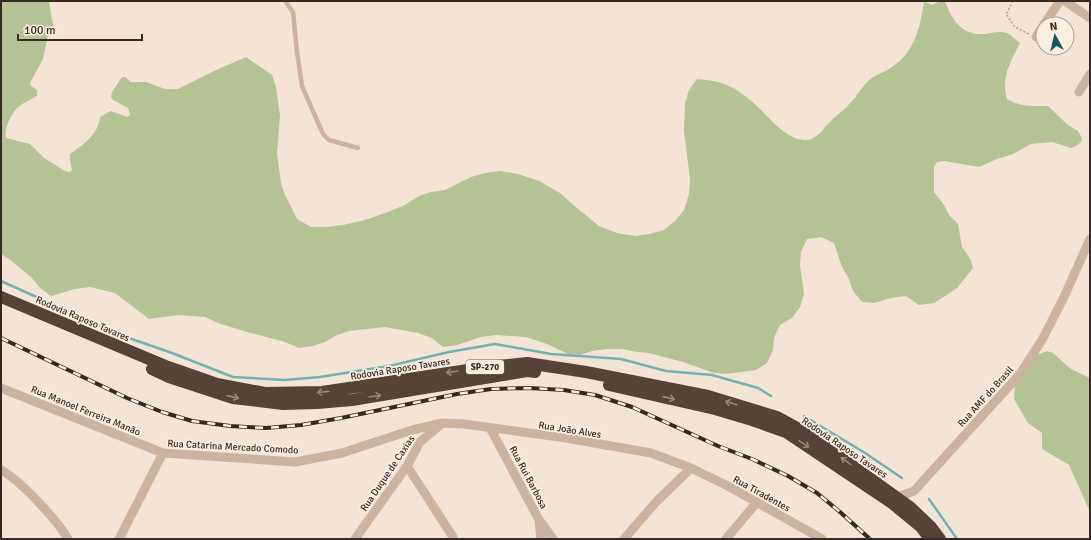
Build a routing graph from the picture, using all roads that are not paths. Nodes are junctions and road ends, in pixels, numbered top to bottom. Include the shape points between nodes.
1 (285, 1) edge
2 (1060, 1) edge
3 (1065, 1) edge
4 (1050, 16) edge
5 (1090, 18) edge
6 (1090, 74) edge
7 (1079, 92) dead end
8 (358, 148) dead end
9 (1090, 239) edge
10 (1, 297) edge
11 (1, 306) edge
12 (1, 388) edge
13 (442, 423) junction
14 (490, 428) junction
15 (163, 453) junction
16 (407, 466) junction
17 (691, 468) junction
18 (1, 470) edge
19 (914, 491) junction
20 (897, 496) junction
21 (756, 502) junction
22 (915, 511) junction
23 (539, 520) junction
24 (453, 538) edge
25 (68, 539) edge
26 (119, 539) edge
27 (355, 539) edge
28 (541, 539) edge
29 (553, 539) edge
30 (624, 539) edge
31 (726, 539) edge
32 (822, 539) edge
33 (930, 539) edge
34 (940, 539) edge

1 - 8 lane via 293,12 302,86 324,134 329,140
2 - 4 street
3 - 5 street
6 - 7 street
9 - 19 street, Rua AMF do Brasil via 1042,340 1020,374
20 -> 10 highway, Rodovia Raposo Tavares / SP-270 via 810,435 777,417 708,396 527,363 322,392 265,393 217,384 168,367
11 -> 33 highway, Rodovia Raposo Tavares / SP-270 via 169,376 233,398 283,404 352,400 527,371 588,380 715,409 786,432 892,504
12 - 15 street, Rua Manoel Ferreira Manão
13 - 14 street, Rua João Alves
13 - 15 street, Rua Catarina Mercado Comodo via 412,430 342,454 295,462
13 - 16 street, Rua Duque de Caxias via 420,442
14 - 17 street, Rua João Alves via 651,453
14 - 23 street, Rua Rui Barbosa
15 - 26 street, Rua Catarina Mercado Comodo
16 - 24 street
16 - 27 street, Rua Duque de Caxias
17 - 21 street, Rua Tiradentes
17 - 30 street via 656,502
18 - 25 street via 8,473 34,498
19 - 20 street
19 - 22 street
20 - 22 highway, Rodovia Raposo Tavares / SP-270
21 - 31 street
21 - 32 street, Rua Tiradentes
22 - 34 highway, Rodovia Raposo Tavares / SP-270 via 932,527
23 - 28 street, Rua Rui Barbosa
23 - 29 street

